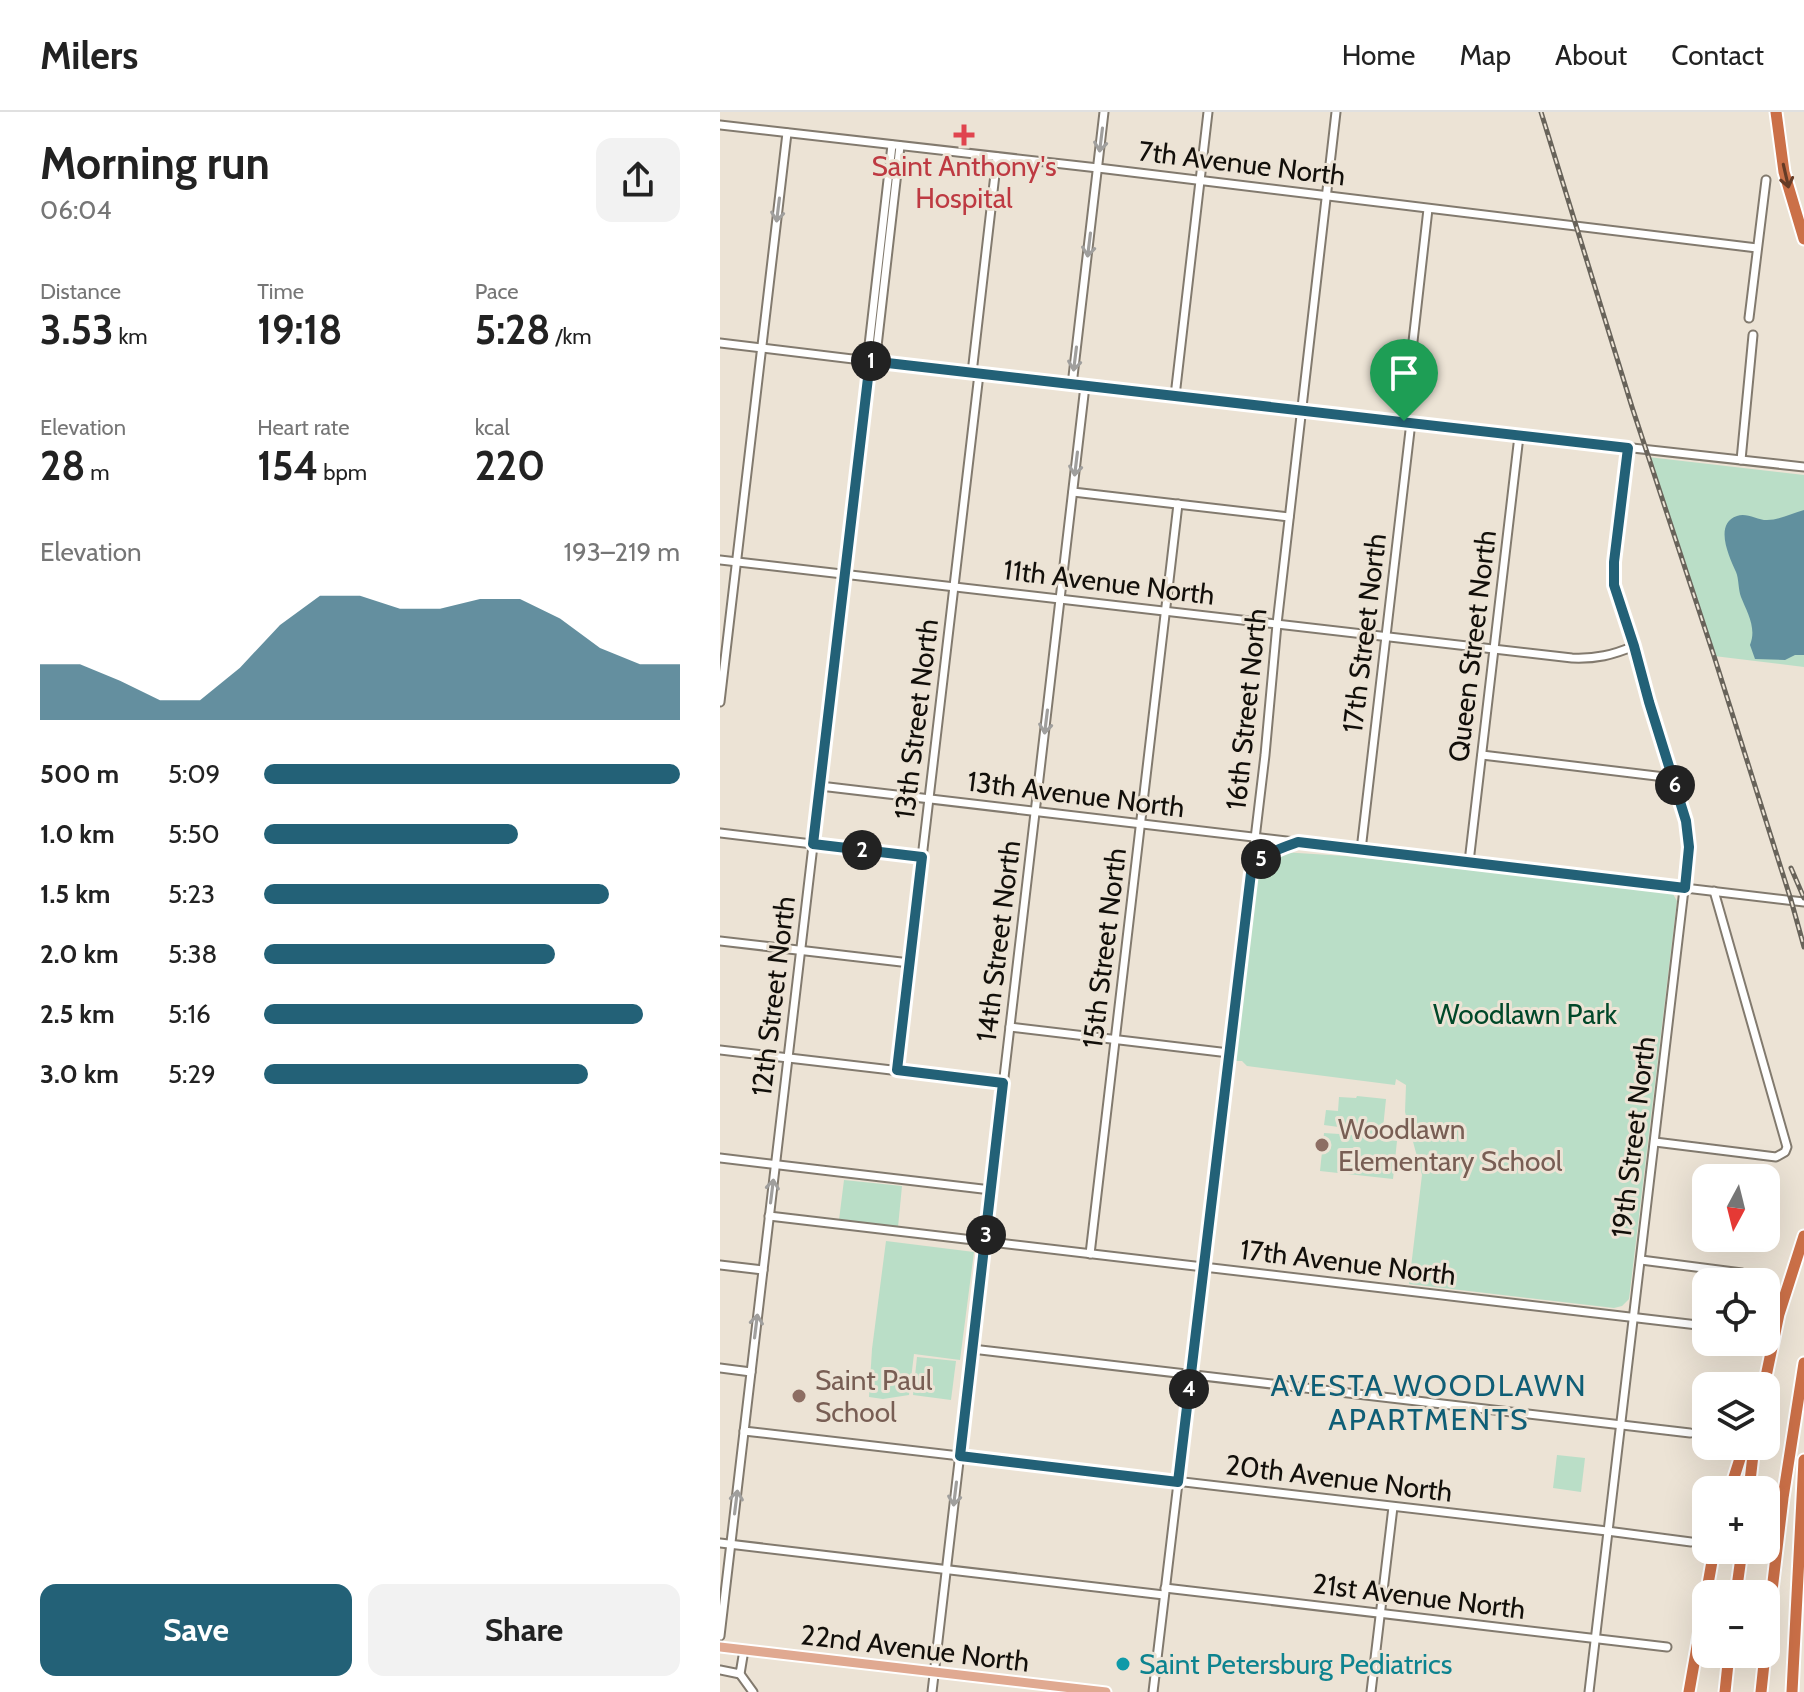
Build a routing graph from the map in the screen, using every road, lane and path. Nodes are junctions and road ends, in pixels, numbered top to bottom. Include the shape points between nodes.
1 (1104, 112) edge
2 (1208, 112) edge
3 (1336, 112) edge
4 (1776, 112) edge
5 (720, 125) edge
6 (787, 133) junction
7 (896, 145) junction
8 (997, 157) junction
9 (1098, 168) junction
10 (1200, 180) junction
11 (1766, 180) dead end
12 (1327, 195) junction
13 (1428, 209) junction
14 (1804, 239) edge
15 (1757, 248) junction
16 (1749, 318) dead end
17 (1753, 335) dead end
18 (720, 343) edge
19 (761, 348) junction
20 (870, 361) junction
21 (976, 373) junction
22 (1072, 385) junction
23 (1085, 386) junction
24 (1175, 396) junction
25 (1301, 411) junction
26 (1408, 422) junction
27 (1519, 436) junction
28 (1628, 448) junction
29 (1741, 460) junction
30 (1804, 467) edge
31 (1073, 492) junction
32 (1178, 504) junction
33 (1289, 517) junction
34 (720, 560) edge
35 (736, 562) junction
36 (844, 574) junction
37 (954, 587) junction
38 (1060, 599) junction
39 (1166, 611) junction
40 (1277, 624) junction
41 (1386, 636) junction
42 (1634, 646) junction
43 (1494, 648) junction
44 (720, 702) edge
45 (1482, 755) junction
46 (1673, 778) junction
47 (820, 786) junction
48 (929, 799) junction
49 (1035, 812) junction
50 (1141, 824) junction
51 (720, 833) edge
52 (1255, 837) junction
53 (1298, 842) junction
54 (813, 844) junction
55 (1361, 850) junction
56 (922, 857) junction
57 (1469, 862) junction
58 (1251, 873) junction
59 (1685, 888) junction
60 (1714, 891) junction
61 (1804, 902) edge
62 (720, 941) edge
63 (800, 950) junction
64 (910, 963) junction
65 (1010, 1027) junction
66 (1116, 1040) junction
67 (720, 1050) edge
68 (1229, 1053) junction
69 (788, 1058) junction
70 (897, 1070) junction
71 (1003, 1083) junction
72 (1655, 1142) junction
73 (720, 1158) edge
74 (775, 1165) junction
75 (991, 1190) junction
76 (769, 1216) junction
77 (1804, 1236) edge
78 (985, 1242) junction
79 (1090, 1254) junction
80 (1641, 1260) junction
81 (720, 1265) edge
82 (1204, 1267) junction
83 (1703, 1268) edge
84 (763, 1270) junction
85 (1633, 1318) junction
86 (1692, 1324) edge
87 (972, 1349) junction
88 (1804, 1363) edge
89 (720, 1368) edge
90 (751, 1372) junction
91 (1766, 1372) edge
92 (1191, 1375) junction
93 (1620, 1424) junction
94 (744, 1431) junction
95 (1690, 1433) dead end
96 (960, 1456) junction
97 (1804, 1460) edge
98 (1178, 1482) junction
99 (1393, 1507) junction
100 (1607, 1531) junction
101 (1691, 1542) dead end
102 (720, 1543) edge
103 (731, 1544) junction
104 (1712, 1564) edge
105 (946, 1570) junction
106 (1773, 1580) edge
107 (1165, 1592) junction
108 (1381, 1614) junction
109 (720, 1636) edge
110 (1594, 1638) junction
111 (720, 1647) edge
112 (1667, 1647) dead end
113 (744, 1650) junction
114 (1728, 1668) edge
115 (1764, 1668) edge
116 (720, 1670) edge
117 (934, 1672) junction
118 (740, 1674) junction
119 (753, 1692) edge
120 (932, 1692) edge
121 (1106, 1692) edge
122 (1153, 1692) edge
123 (1371, 1692) edge
124 (1589, 1692) edge
125 (1689, 1692) edge
126 (1725, 1692) edge
127 (1761, 1692) edge
128 (1792, 1692) edge

1 -> 9 street
2 - 10 street
3 - 12 street, 16th Street North
4 -> 14 highway via 1784,172
5 - 6 street, 7th Avenue North
6 - 7 street, 7th Avenue North
6 -> 19 street
7 - 8 street, 7th Avenue North
7 - 20 street, 12th Street North
8 - 9 street, 7th Avenue North
8 - 21 street, 13th Street North
9 - 10 street, 7th Avenue North
9 -> 22 street
10 - 12 street, 7th Avenue North
10 - 24 street
11 - 15 street
12 - 13 street, 7th Avenue North
12 - 25 street, 16th Street North
13 - 15 street, 7th Avenue North
13 - 26 street, 17th Street North
15 - 16 street
17 - 29 street
18 - 19 street
19 - 20 street
19 - 35 street
20 - 21 street
20 - 36 street, 12th Street North
21 - 22 street
21 - 37 street, 13th Street North
22 - 23 street
23 - 24 street
23 -> 31 street, 14th Street North
24 - 25 street
25 - 26 street
25 - 33 street, 16th Street North
26 - 27 street
26 - 41 street, 17th Street North
27 - 28 street
27 - 43 street, Queen Street North
28 - 29 street
28 - 42 street, 19th Street North via 1614,585
29 - 30 street
31 - 32 street
31 - 38 street, 14th Street North
32 - 33 street
32 - 39 street, 15th Street North
33 - 40 street, 16th Street North
34 - 35 street, 11th Avenue North
35 - 36 street, 11th Avenue North
35 - 44 street
36 - 37 street, 11th Avenue North
36 - 47 street, 12th Street North
37 - 38 street, 11th Avenue North
37 - 48 street, 13th Street North
38 - 39 street, 11th Avenue North
38 -> 49 street, 14th Street North
39 - 40 street, 11th Avenue North
39 - 50 street, 15th Street North
40 - 41 street, 11th Avenue North
40 - 52 street, 16th Street North
41 - 43 street, 11th Avenue North
41 - 55 street, 17th Street North
42 - 43 street, 11th Avenue North via 1589,658
42 - 46 street, 19th Street North
43 - 45 street, Queen Street North
45 - 46 street
45 - 57 street, Queen Street North
46 - 59 street, 19th Street North via 1689,834
47 - 48 street, 13th Avenue North
47 - 54 street, 12th Street North
48 - 49 street, 13th Avenue North
48 - 56 street, 13th Street North
49 - 50 street, 13th Avenue North
49 - 65 street, 14th Street North
50 - 52 street, 13th Avenue North
50 - 66 street, 15th Street North
51 - 54 street
52 - 53 street, 13th Avenue North
52 - 58 street, 16th Street North
53 - 55 street, 13th Avenue North
53 - 58 street via 1270,852
54 - 56 street
54 - 63 street, 12th Street North
55 - 57 street, 13th Avenue North
56 - 64 street, 13th Street North
57 - 59 street, 13th Avenue North
58 - 68 street, 16th Street North
59 - 60 street, 13th Avenue North
59 - 72 street, 19th Street North
60 - 61 street, 13th Avenue North
60 - 72 street via 1787,1147 1776,1157
62 - 63 street
63 - 64 street
63 - 69 street, 12th Street North
64 - 70 street, 13th Street North
65 - 66 street
65 - 71 street, 14th Street North
66 - 68 street
66 - 79 street, 15th Street North
67 - 69 street
68 - 82 street, 16th Street North
69 - 70 street
69 - 74 street, 12th Street North
70 - 71 street
71 - 75 street, 14th Street North
72 - 80 street, 19th Street North
73 - 74 street
74 - 75 street
76 -> 74 street, 12th Street North
75 - 78 street, 14th Street North
76 - 78 street, 17th Avenue North
76 - 84 street, 12th Street North
77 - 91 highway
78 - 79 street, 17th Avenue North
78 - 87 street, 14th Street North
79 - 82 street, 17th Avenue North
80 - 83 street
80 - 85 street, 19th Street North
81 - 84 street
82 - 85 street, 17th Avenue North
82 - 92 street, 16th Street North
90 -> 84 street, 12th Street North
85 - 86 street, 17th Avenue North
85 - 93 street, 19th Street North
87 - 92 street
87 - 96 street, 14th Street North
88 - 106 highway
89 - 90 street
90 - 94 street, 12th Street North
92 - 93 street
92 - 98 street, 16th Street North
93 - 95 street
93 - 100 street, 19th Street North
94 - 96 street, 20th Avenue North
103 -> 94 street, 12th Street North
96 - 98 street, 20th Avenue North
96 -> 105 street, 14th Street North
97 - 128 highway
98 - 99 street, 20th Avenue North
98 - 107 street, 16th Street North
99 - 100 street, 20th Avenue North
99 - 108 street
100 - 101 street, 20th Avenue North
100 - 110 street, 19th Street North
102 - 103 street, 21st Avenue North
103 - 105 street, 21st Avenue North
103 - 109 street, 12th Street North
104 - 125 highway
105 - 107 street, 21st Avenue North
105 - 117 street, 14th Street North
107 - 108 street, 21st Avenue North
107 - 122 street, 16th Street North
108 - 110 street, 21st Avenue North
108 - 123 street
110 - 112 street, 21st Avenue North
110 - 124 street, 19th Street North
111 - 113 main road, 22nd Avenue North
113 - 117 main road, 22nd Avenue North
113 - 118 street
114 - 126 highway
115 - 127 highway
116 - 118 street
117 - 120 street, 14th Street North
117 - 121 main road, 22nd Avenue North
118 - 119 street

